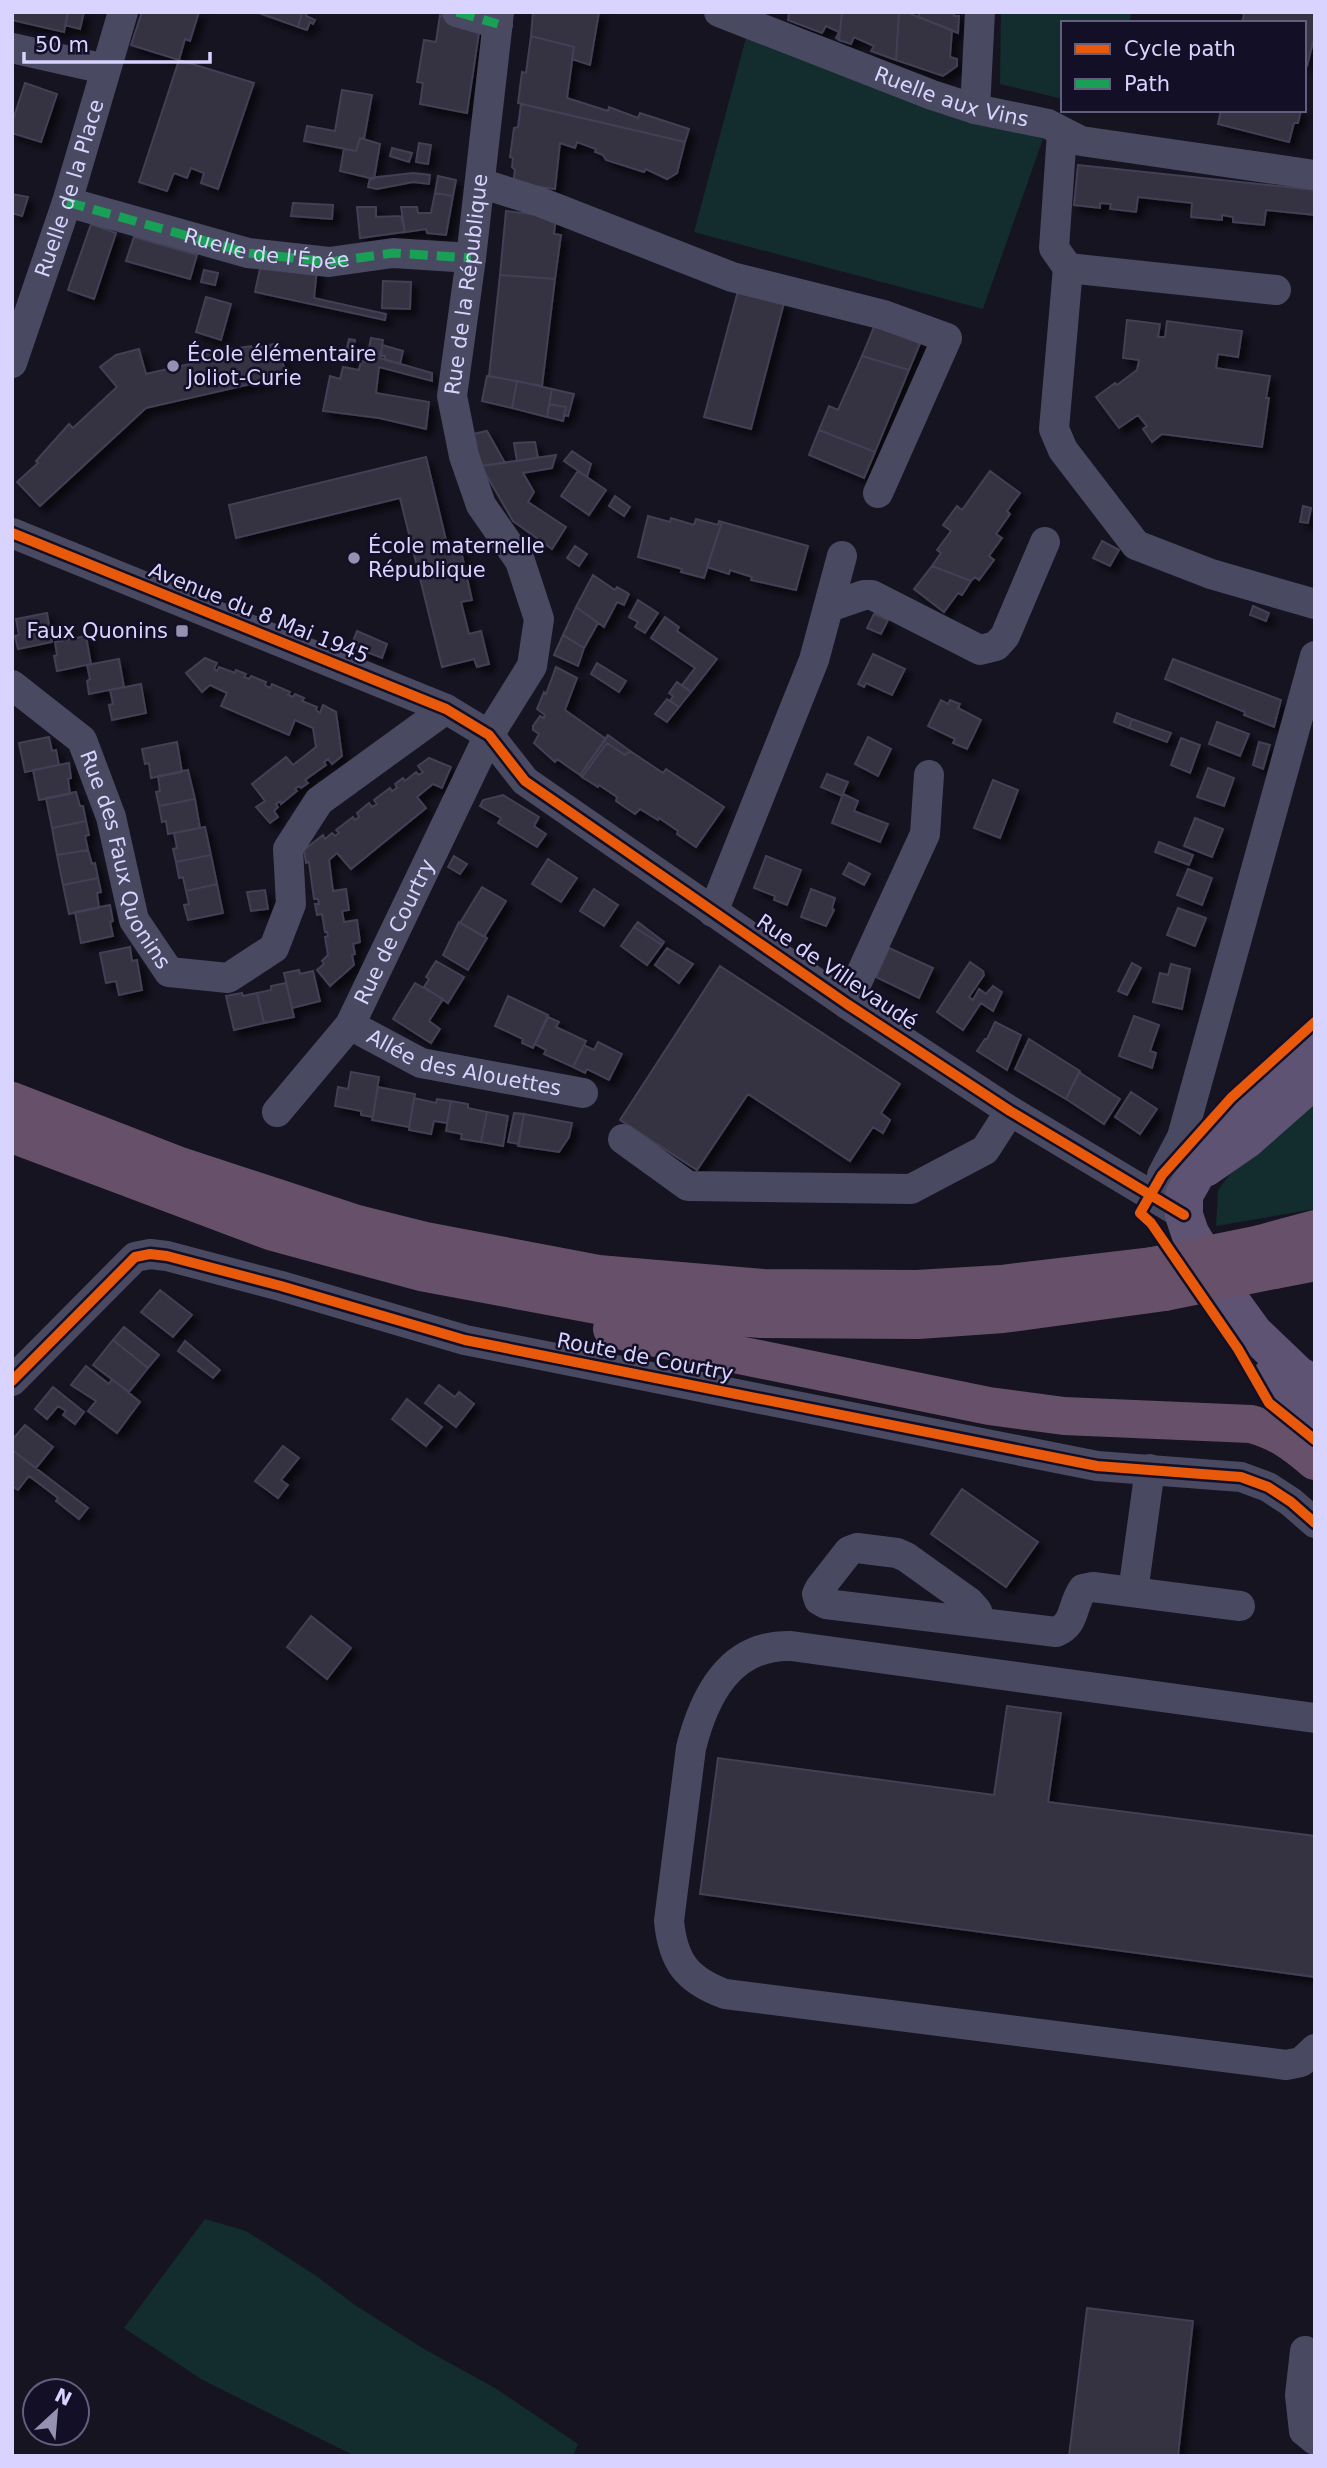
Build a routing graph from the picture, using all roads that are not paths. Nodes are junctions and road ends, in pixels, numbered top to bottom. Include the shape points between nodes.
1 (123, 12) edge
2 (457, 12) edge
3 (719, 12) edge
4 (980, 12) edge
5 (499, 18) edge
6 (12, 48) edge
7 (105, 69) junction
8 (975, 109) junction
9 (1062, 133) junction
10 (1315, 175) edge
11 (480, 183) junction
12 (67, 202) junction
13 (471, 258) junction
14 (1068, 268) junction
15 (1276, 290) dead end
16 (14, 351) edge
17 (878, 493) dead end
18 (12, 533) edge
19 (1045, 541) dead end
20 (842, 556) dead end
21 (1315, 604) edge
22 (829, 607) junction
23 (1315, 656) edge
24 (12, 685) edge
25 (446, 709) junction
26 (489, 735) junction
27 (929, 775) dead end
28 (713, 912) junction
29 (847, 1004) junction
30 (349, 1026) junction
31 (1315, 1041) edge
32 (1315, 1079) edge
33 (583, 1093) dead end
34 (12, 1101) edge
35 (1010, 1111) junction
36 (277, 1112) dead end
37 (12, 1134) edge
38 (623, 1139) dead end
39 (1178, 1175) junction
40 (1184, 1215) junction
41 (1315, 1229) edge
42 (1267, 1257) junction
43 (1315, 1262) edge
44 (421, 1272) junction
45 (1158, 1279) junction
46 (1254, 1334) junction
47 (12, 1381) edge
48 (1315, 1385) edge
49 (1315, 1415) edge
50 (1315, 1461) edge
51 (1150, 1469) junction
52 (1315, 1523) edge
53 (1133, 1592) junction
54 (1240, 1606) dead end
55 (981, 1623) junction
56 (1315, 1718) edge
57 (1315, 2049) edge
58 (1306, 2351) dead end
59 (1315, 2440) edge

1 - 7 street, Ruelle de la Place
2 - 5 street
3 - 8 street, Ruelle aux Vins
4 - 8 street
5 - 11 street, Rue de la République
6 - 7 street
7 - 12 street, Ruelle de la Place
8 - 9 street, Ruelle aux Vins via 1048,124
9 - 10 street, Ruelle aux Vins via 1081,141
9 - 14 street via 1054,248
11 - 13 street, Rue de la République
11 - 17 street via 732,277 884,315 947,338
12 - 13 street, Ruelle de l'Épée via 248,253 329,262 393,253
12 - 16 street, Ruelle de la Place
13 - 26 street, Rue de la République via 452,396 464,456 481,505 520,561 539,619 532,666
14 - 15 street
14 - 21 street via 1054,429 1063,450 1136,545
18 - 25 street, Avenue du 8 Mai 1945
19 - 22 street via 1005,636 996,646 980,650 872,595
20 - 22 street
22 - 28 street via 814,660
23 - 39 street via 1182,1137
24 - 25 street, Rue des Faux Quonins via 82,740 111,817 134,919 169,972 228,978 274,948 291,904 288,849 319,801
25 - 26 street, Avenue du 8 Mai 1945
26 - 28 street, Rue de Villevaudé via 525,781
26 - 30 street, Rue de Courtry
27 - 29 street via 925,834
28 - 29 street, Rue de Villevaudé
29 - 35 street, Rue de Villevaudé
30 - 33 street, Allée des Alouettes via 421,1063
30 - 36 street, Rue de Courtry
31 - 39 main road via 1226,1121
32 - 39 main road via 1247,1139
34 - 45 highway via 177,1164 357,1224 598,1274 763,1288 917,1289
35 - 38 street via 985,1150 911,1189 688,1186
35 - 40 street, Rue de Villevaudé
37 - 44 highway via 273,1232
39 - 40 main road
40 - 46 main road via 1190,1233
41 - 42 highway
42 - 43 highway
42 - 45 highway, bridge
44 - 45 highway via 597,1305 761,1319 855,1321 991,1315
44 - 50 highway via 484,1304 989,1406 1064,1416 1251,1424 1289,1439
46 - 48 main road
46 - 49 main road via 1264,1368 1276,1384
47 - 51 street, Route de Courtry via 135,1257 150,1254 281,1286 465,1340 1097,1466
51 - 52 street, Route de Courtry via 1241,1477 1268,1487
51 - 53 street
53 - 54 street
53 - 55 street via 1083,1589 1066,1628 1056,1632
55 - 55 street via 969,1602 897,1553 849,1551 817,1594 826,1604
56 - 57 street via 791,1646 762,1648 736,1663 712,1690 697,1724 669,1921 684,1969 705,1987 725,1994 1286,2065 1301,2063
58 - 59 street via 1300,2395 1304,2431

